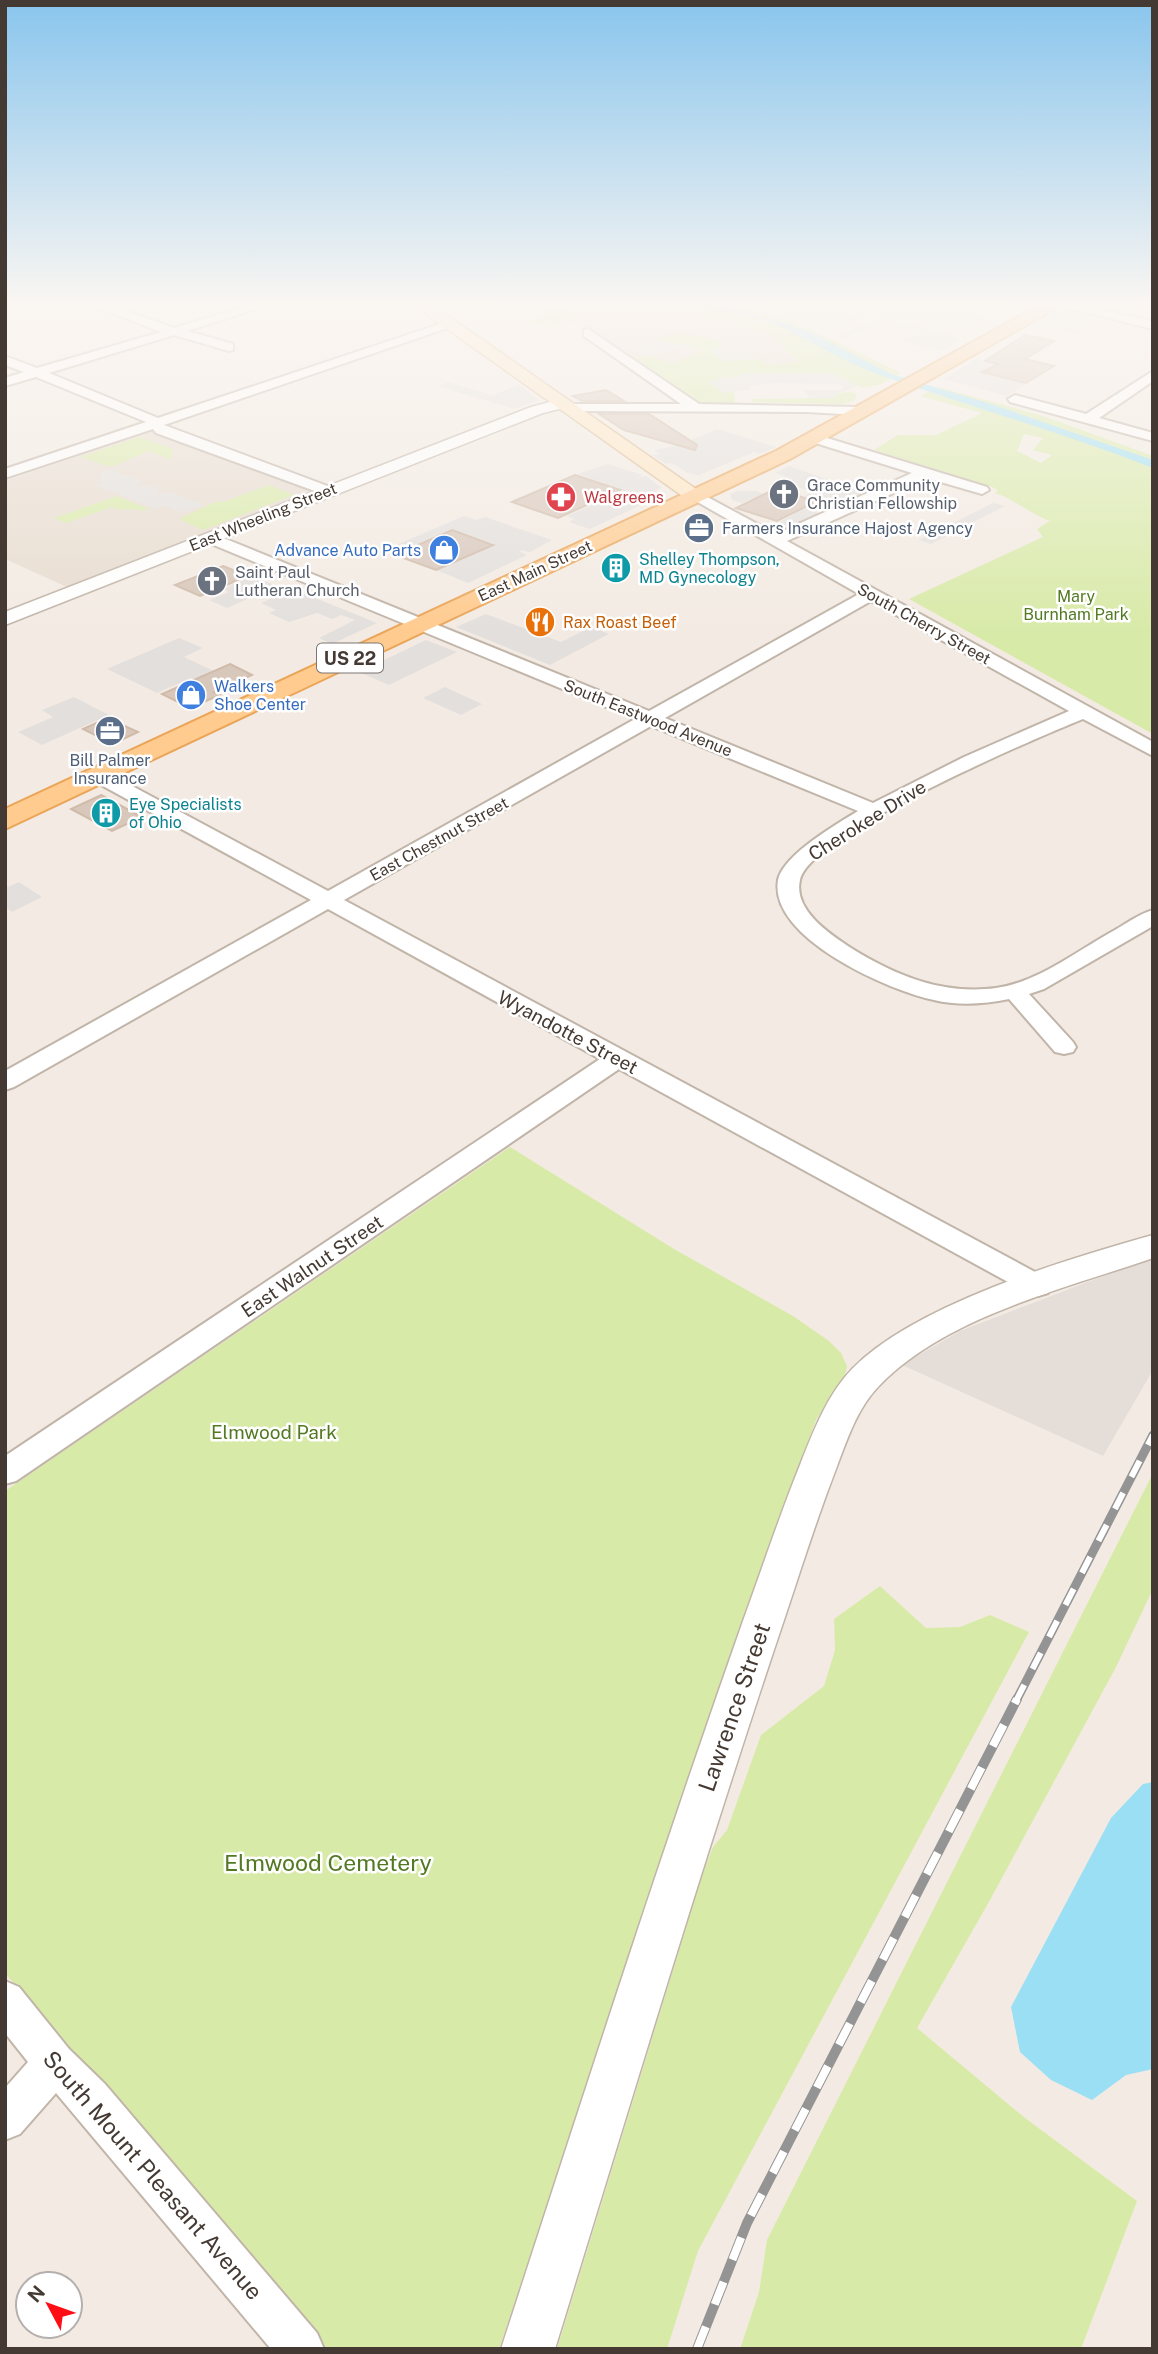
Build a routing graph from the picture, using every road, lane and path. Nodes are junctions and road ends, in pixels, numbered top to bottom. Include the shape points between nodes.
1 (138, 414) edge
2 (185, 414) edge
3 (527, 414) edge
4 (576, 414) edge
5 (855, 414) edge
6 (1066, 414) edge
7 (1096, 414) edge
8 (1087, 420) junction
9 (155, 424) junction
10 (1153, 437) edge
11 (814, 438) junction
12 (5, 461) edge
13 (24, 468) junction
14 (925, 473) junction
15 (5, 474) edge
16 (982, 490) dead end
17 (328, 491) junction
18 (695, 496) junction
19 (210, 538) junction
20 (774, 541) junction
21 (871, 594) junction
22 (5, 619) edge
23 (421, 625) junction
24 (1083, 712) junction
25 (652, 720) junction
26 (1153, 750) edge
27 (99, 776) junction
28 (875, 811) junction
29 (5, 820) edge
30 (328, 900) junction
31 (1153, 917) edge
32 (1015, 992) junction
33 (1064, 1047) dead end
34 (618, 1058) junction
35 (5, 1082) edge
36 (1153, 1246) edge
37 (1038, 1286) junction
38 (5, 1472) edge
39 (5, 2001) edge
40 (55, 2063) junction
41 (5, 2119) edge
42 (301, 2349) edge
43 (528, 2349) edge

1 - 9 street
2 - 9 street
3 - 17 street, East Wheeling Street
4 - 18 main road
5 - 11 main road, East Main Street / US 22
6 - 8 street
7 - 8 street
8 - 10 street
9 - 13 street
9 - 17 street
11 - 14 street
11 - 18 main road, East Main Street / US 22
12 - 13 street
13 - 15 street
14 - 16 street
14 - 20 street
17 - 19 street, East Wheeling Street
18 - 20 street, South Cherry Street
18 - 23 main road, East Main Street / US 22
19 - 22 street, East Wheeling Street
19 - 23 street
20 - 21 street, South Cherry Street
21 - 24 street, South Cherry Street
21 - 25 street, East Chestnut Street
23 - 25 street, South Eastwood Avenue
23 - 27 main road, East Main Street / US 22
24 - 26 street, South Cherry Street
24 - 28 street, Cherokee Drive via 993,750
25 - 28 street, South Eastwood Avenue
25 - 30 street, East Chestnut Street
27 - 29 main road, East Main Street / US 22
27 - 30 street, Wyandotte Street
28 - 32 street, Cherokee Drive via 797,864 787,889 797,915 872,969 905,985 961,996
30 - 34 street, Wyandotte Street
30 - 35 street, East Chestnut Street
31 - 32 street, Cherokee Drive
32 - 33 street
34 - 37 street, Wyandotte Street
34 - 38 street, East Walnut Street
36 - 37 street, Lawrence Street
37 - 43 street, Lawrence Street via 964,1315 876,1367 863,1380 831,1435 702,1800
39 - 40 street, South Mount Pleasant Avenue
40 - 41 street
40 - 42 street, South Mount Pleasant Avenue

